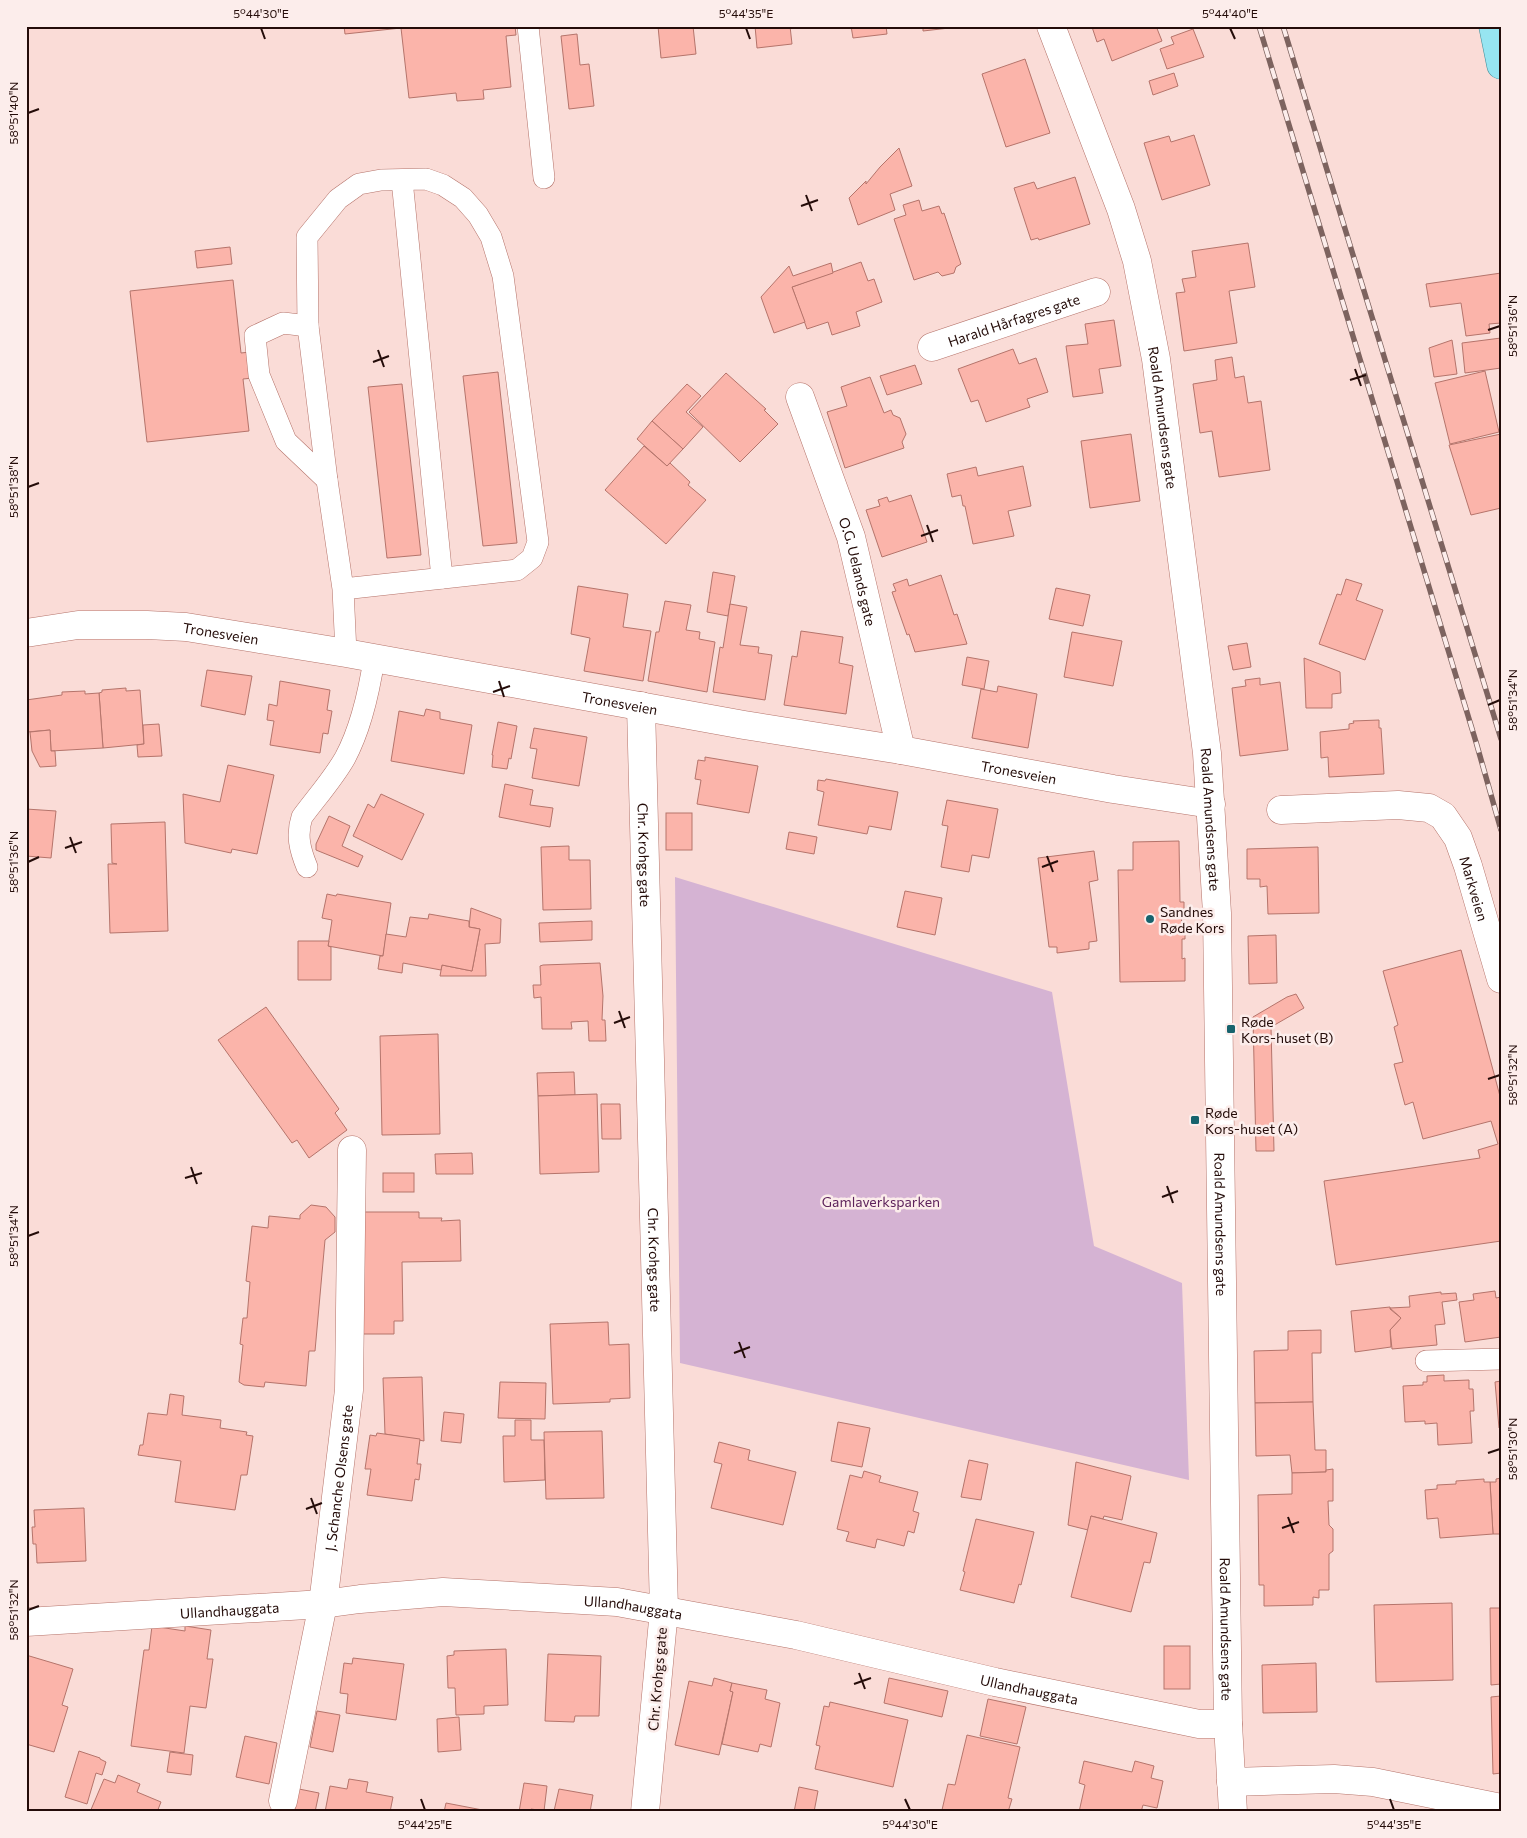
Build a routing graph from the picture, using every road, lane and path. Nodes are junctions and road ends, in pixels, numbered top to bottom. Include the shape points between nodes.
1 (528, 26) edge
2 (1051, 26) edge
3 (1493, 26) edge
4 (1501, 66) edge
5 (544, 178) dead end
6 (402, 180) junction
7 (1096, 292) dead end
8 (308, 326) junction
9 (932, 347) dead end
10 (800, 397) dead end
11 (327, 480) junction
12 (442, 578) junction
13 (343, 588) junction
14 (26, 633) edge
15 (346, 654) junction
16 (374, 659) junction
17 (641, 706) junction
18 (901, 750) junction
19 (1211, 804) junction
20 (1281, 810) dead end
21 (307, 867) dead end
22 (1501, 980) edge
23 (352, 1150) dead end
24 (1501, 1359) edge
25 (1426, 1361) dead end
26 (323, 1604) junction
27 (664, 1610) junction
28 (26, 1622) edge
29 (1228, 1724) junction
30 (1231, 1782) junction
31 (282, 1801) dead end
32 (1501, 1808) edge
33 (645, 1812) edge
34 (1233, 1812) edge

1 - 5 lane
2 - 19 street, Roald Amundsens gate via 1121,209 1136,261 1156,359
3 - 4 main road
6 - 8 lane via 359,184 338,199 307,237
6 - 12 lane
6 - 12 lane via 426,179 443,185 463,198 491,237 503,276 538,542 532,558 517,570
7 - 9 street, Harald Hårfagres gate
8 - 11 lane
8 - 11 lane via 283,323 255,336 259,375 286,441
10 - 18 street, O.G. Uelands gate via 850,537
11 - 13 lane
12 - 13 lane
13 - 15 lane
14 - 15 street, Tronesveien via 78,625 147,625 186,628
15 - 16 street, Tronesveien
16 - 17 street, Tronesveien
16 - 21 lane via 370,686 355,735 344,758 302,817 298,828 300,848
17 - 18 street, Tronesveien
17 - 27 street, Chr. Krohgs gate
18 - 19 street, Tronesveien
19 - 29 street, Roald Amundsens gate via 1217,912
20 - 22 street, Markveien via 1398,805 1429,808 1442,816 1458,838
23 - 26 street, J. Schanche Olsens gate via 349,1390
24 - 25 lane
26 - 27 street, Ullandhauggata via 443,1592 617,1602
26 - 28 street, Ullandhauggata
26 - 31 street, J. Schanche Olsens gate
27 - 29 street, Ullandhauggata via 796,1635 995,1682 1199,1724
27 - 33 street, Chr. Krohgs gate
29 - 30 street, Roald Amundsens gate
30 - 32 street via 1374,1782
30 - 34 street, Roald Amundsens gate

